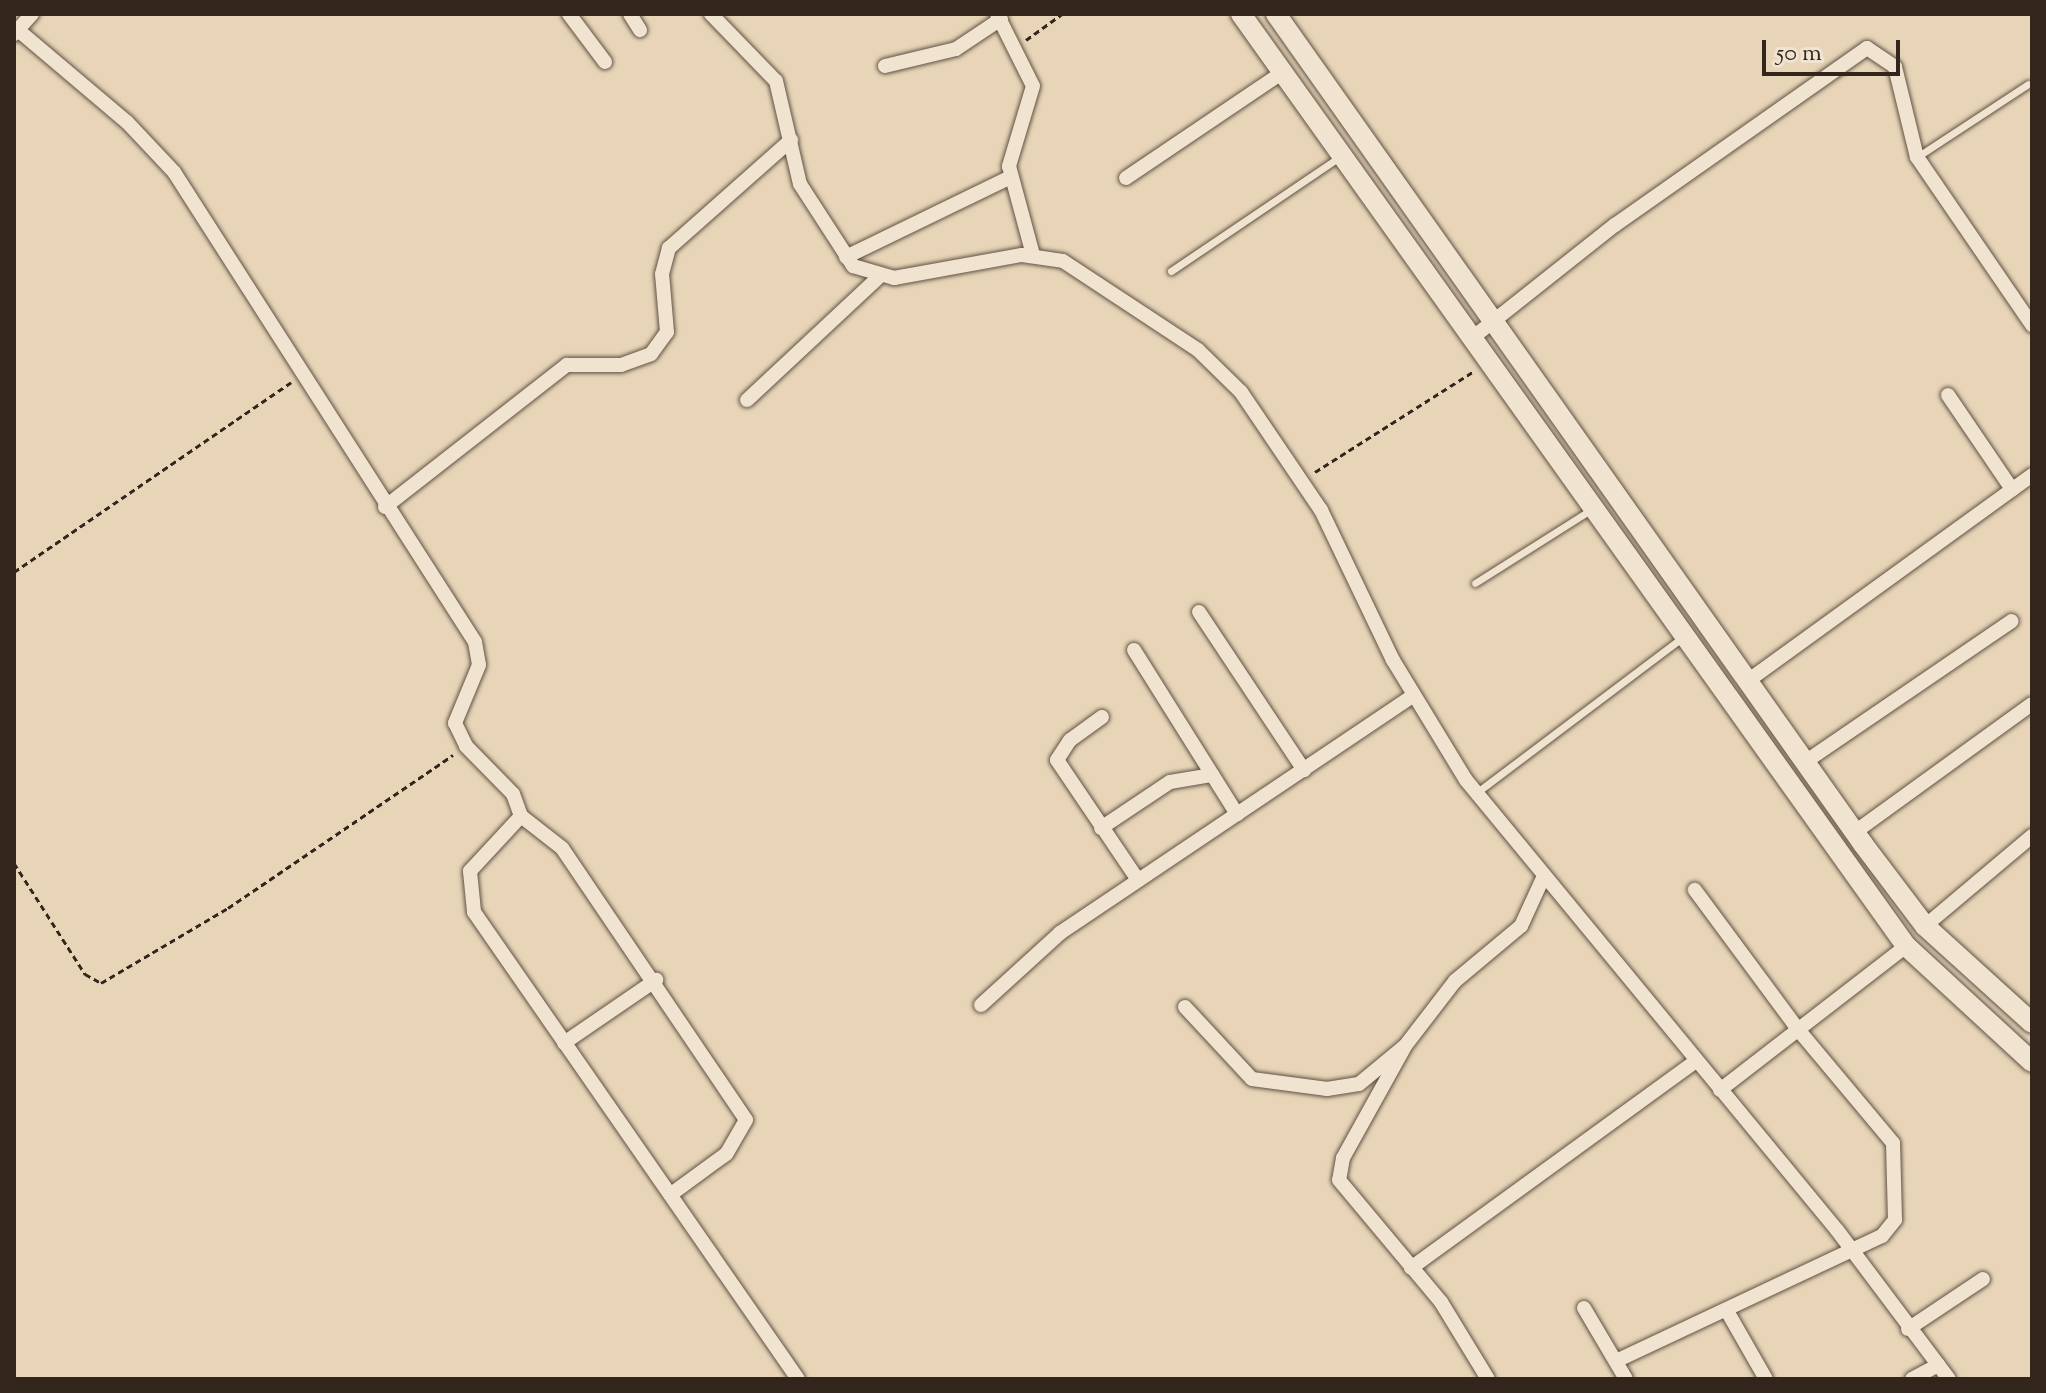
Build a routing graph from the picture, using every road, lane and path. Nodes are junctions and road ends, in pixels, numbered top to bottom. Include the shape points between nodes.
1 (32, 14) edge
2 (569, 14) edge
3 (630, 14) edge
4 (711, 14) edge
5 (1062, 14) edge
6 (1241, 14) edge
7 (1276, 14) edge
8 (999, 17) edge
9 (640, 30) dead end
10 (16, 32) edge
11 (1019, 46) junction
12 (605, 62) dead end
13 (885, 66) dead end
14 (1283, 72) junction
15 (2028, 84) dead end
16 (791, 140) junction
17 (1342, 154) junction
18 (1917, 157) junction
19 (1009, 178) junction
20 (1126, 178) dead end
21 (1033, 255) junction
22 (846, 257) junction
23 (1171, 271) dead end
24 (878, 278) junction
25 (2032, 325) edge
26 (1481, 331) junction
27 (1488, 363) junction
28 (301, 376) junction
29 (1948, 395) dead end
30 (747, 400) dead end
31 (2032, 475) edge
32 (1302, 480) junction
33 (2012, 489) junction
34 (385, 507) junction
35 (1594, 508) junction
36 (14, 572) edge
37 (1475, 583) dead end
38 (1199, 612) dead end
39 (2012, 621) dead end
40 (1684, 636) junction
41 (1134, 650) dead end
42 (1749, 680) junction
43 (1413, 696) junction
44 (2032, 704) edge
45 (1102, 717) dead end
46 (466, 746) junction
47 (1805, 762) junction
48 (1304, 770) junction
49 (1212, 775) junction
50 (1476, 793) junction
51 (1237, 814) junction
52 (521, 816) junction
53 (1101, 828) junction
54 (1855, 832) junction
55 (2032, 836) edge
56 (14, 863) edge
57 (1543, 878) junction
58 (1138, 880) junction
59 (1695, 890) dead end
60 (1925, 926) junction
61 (1906, 946) junction
62 (656, 980) junction
63 (981, 1005) dead end
64 (1185, 1007) dead end
65 (2032, 1023) edge
66 (1797, 1028) junction
67 (564, 1043) junction
68 (1405, 1046) junction
69 (1696, 1061) junction
70 (2032, 1062) edge
71 (1720, 1090) junction
72 (670, 1195) junction
73 (1851, 1251) junction
74 (1411, 1268) junction
75 (1983, 1279) dead end
76 (1584, 1308) dead end
77 (1727, 1311) junction
78 (1908, 1329) junction
79 (1616, 1361) junction
80 (1938, 1365) junction
81 (798, 1379) edge
82 (1488, 1379) edge
83 (1626, 1379) edge
84 (1766, 1379) edge
85 (1912, 1379) edge
86 (1949, 1379) edge

1 - 10 street
2 - 12 street
3 - 9 street
4 - 16 street via 776,81
5 - 11 path
6 - 14 street
7 - 26 street
8 - 11 street
8 - 13 street via 956,49
10 - 28 street via 152,145
11 - 19 street via 1033,86
14 - 17 street
14 - 20 street
15 - 18 lane
16 - 22 street via 809,204
16 - 34 street via 669,248 662,274 667,332 651,354 621,365 567,365
17 - 23 lane
17 - 26 street
18 - 25 street
18 - 26 street via 1902,80 1888,56 1867,48 1628,215
19 - 21 street
19 - 22 street
21 - 24 street
21 - 32 street via 1080,269 1198,350 1241,392
22 - 24 street
24 - 30 street
26 - 27 street
26 - 42 street
27 - 32 path
27 - 35 street
28 - 34 street
28 - 36 path
29 - 33 street
31 - 33 street
32 - 43 street
33 - 42 street
34 - 46 street via 479,654 456,711
35 - 37 lane
35 - 40 street
38 - 48 street
39 - 47 street
40 - 50 lane
40 - 61 street
41 - 49 street
42 - 47 street
43 - 48 street
43 - 50 street
44 - 54 street
45 - 53 street via 1070,740 1057,760
46 - 52 street via 513,794
46 - 56 path via 109,981 85,974
47 - 54 street
48 - 51 street
49 - 51 street
49 - 53 street via 1170,782
50 - 57 street
51 - 58 street
52 - 62 street via 562,848
52 - 67 street via 470,871 467,896
53 - 58 street
54 - 60 street
55 - 60 street
57 - 68 street via 1521,926 1455,981
57 - 69 street
58 - 63 street via 1060,933
59 - 66 street
60 - 65 street
61 - 66 street
61 - 70 street
62 - 67 street
62 - 72 street via 746,1120 726,1154
64 - 68 street via 1238,1070 1269,1084 1351,1086
66 - 71 street
66 - 73 street via 1897,1152 1895,1220
67 - 72 street
68 - 74 street via 1338,1170 1345,1191
69 - 71 street
69 - 74 street
71 - 73 street
72 - 81 street
73 - 77 street
73 - 78 street
74 - 82 street via 1462,1331
75 - 78 street
76 - 79 street
77 - 79 street
77 - 84 street
78 - 80 street
79 - 83 street
80 - 85 street
80 - 86 street

